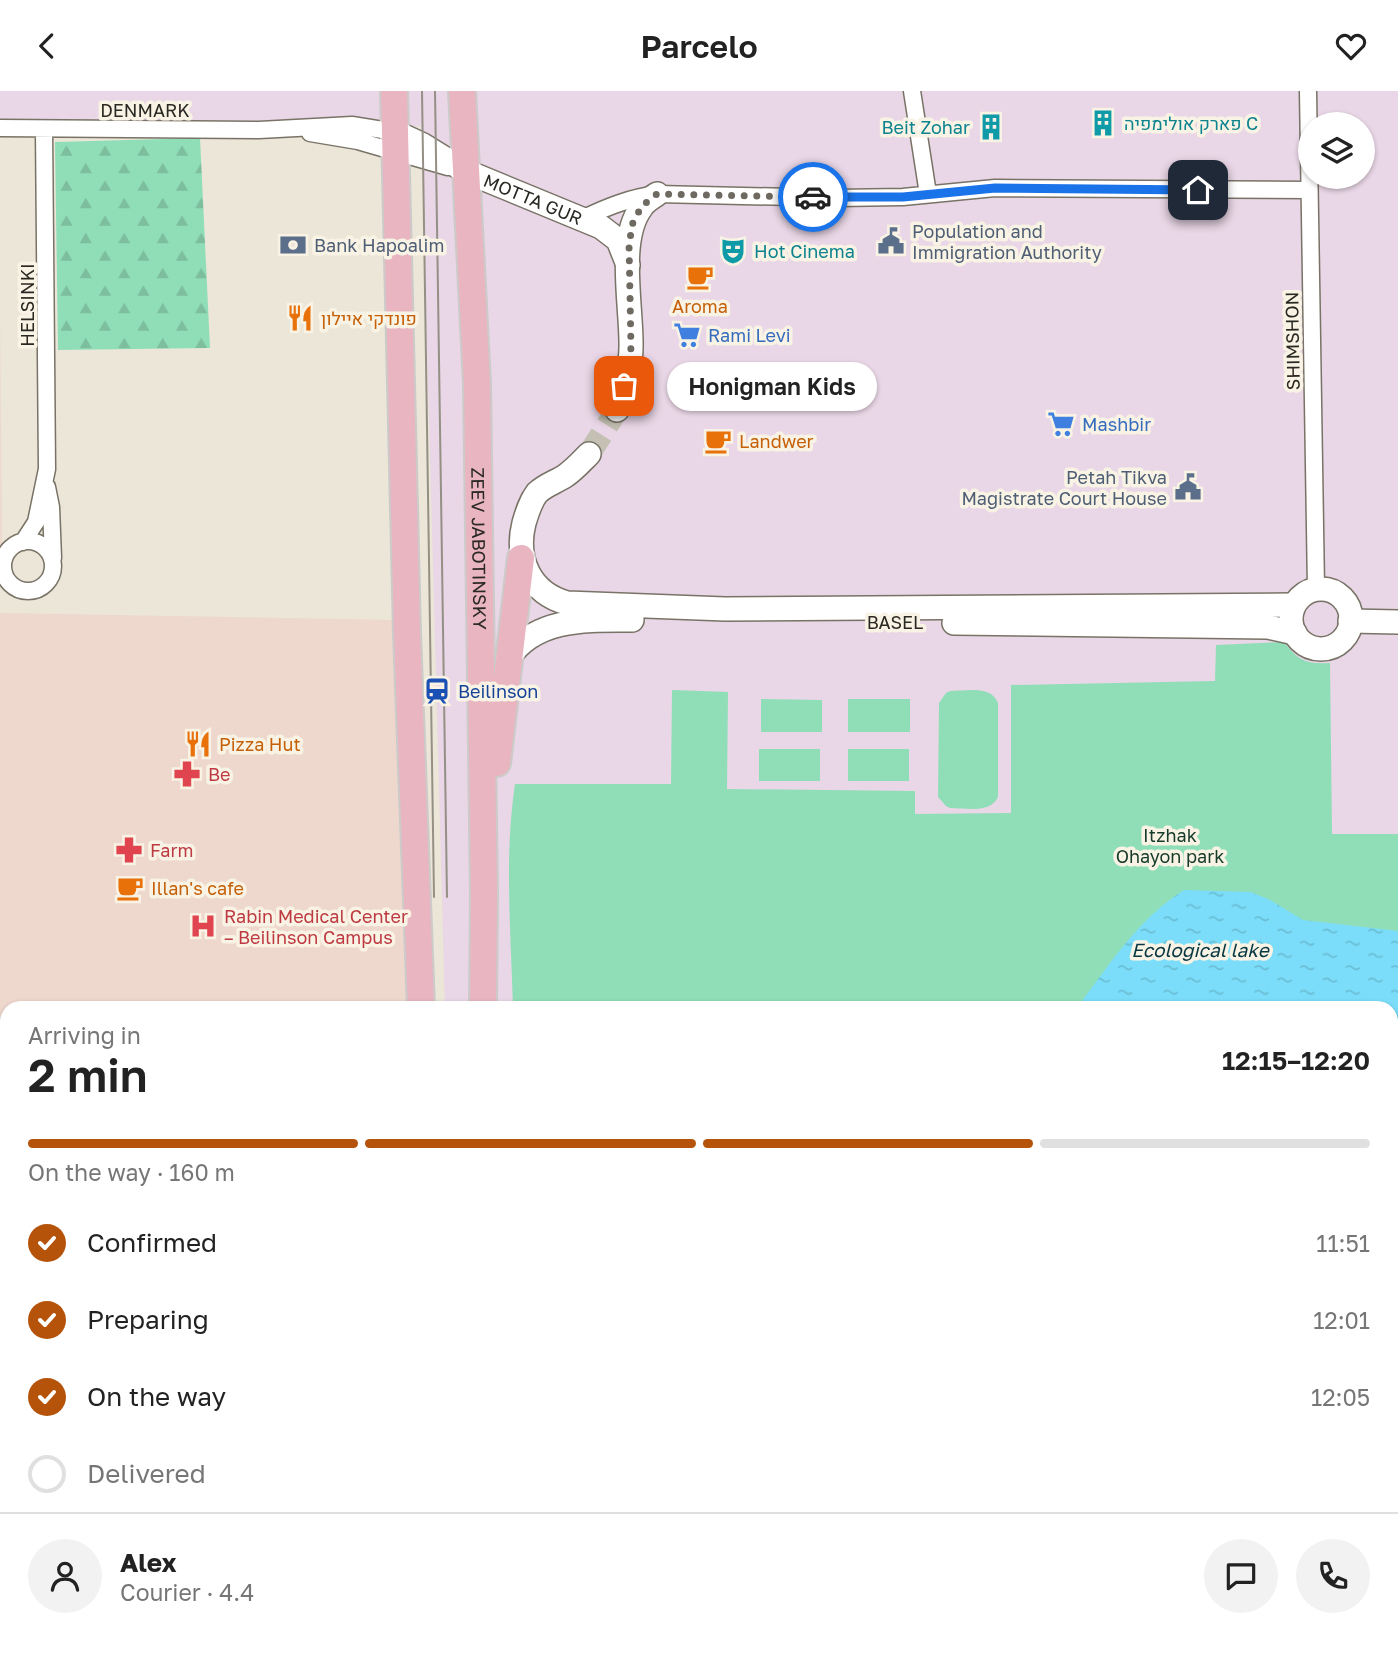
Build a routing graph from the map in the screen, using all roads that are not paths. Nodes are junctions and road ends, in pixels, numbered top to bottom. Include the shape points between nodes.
1 (394, 91) edge
2 (462, 91) edge
3 (912, 91) edge
4 (1308, 91) edge
5 (0, 128) edge
6 (44, 129) junction
7 (395, 142) junction
8 (466, 171) junction
9 (1309, 190) junction
10 (657, 194) junction
11 (928, 194) junction
12 (584, 218) junction
13 (628, 265) junction
14 (617, 410) tunnel mouth
15 (589, 454) tunnel mouth
16 (46, 481) junction
17 (23, 542) junction
18 (521, 558) junction
19 (53, 561) junction
20 (1316, 589) junction
21 (1294, 605) junction
22 (1350, 621) junction
23 (1398, 622) edge
24 (1295, 633) junction
25 (508, 659) junction
26 (484, 894) junction
27 (421, 1001) edge
28 (483, 1001) edge

1 - 7 main road
2 - 8 main road, ZEEV JABOTINSKY
3 - 11 street
4 - 9 street, SHIMSHON
5 - 6 street, DENMARK
6 - 7 street, DENMARK via 290,130
6 - 16 street, HELSINKI
7 - 8 street, MOTTA GUR via 423,145
7 - 27 main road
8 - 12 street, MOTTA GUR
8 - 26 main road, ZEEV JABOTINSKY via 478,398
9 - 11 street, MOTTA GUR via 995,188
9 - 20 street, SHIMSHON
10 - 11 street, MOTTA GUR via 837,198
10 - 12 street, MOTTA GUR via 630,198
10 - 13 street via 642,206 633,222
12 - 13 street via 618,240
13 - 14 street via 631,348
15 - 18 street via 538,493 522,530
16 - 17 street, HELSINKI via 36,522
16 - 19 street, HELSINKI
17 - 19 street via 45,547
17 - 19 street via 11,548 4,560 5,576 16,588 31,591 46,584
18 - 21 street, BASEL via 543,592 567,603 725,609
18 - 25 main road
20 - 21 street
20 - 22 street via 1341,597
21 - 24 street via 1291,624
22 - 23 street
22 - 24 street via 1344,638 1328,648 1310,647
24 - 25 street, BASEL via 1268,627 1172,625 598,620 542,630 523,640
25 - 26 main road
26 - 28 main road, ZEEV JABOTINSKY

